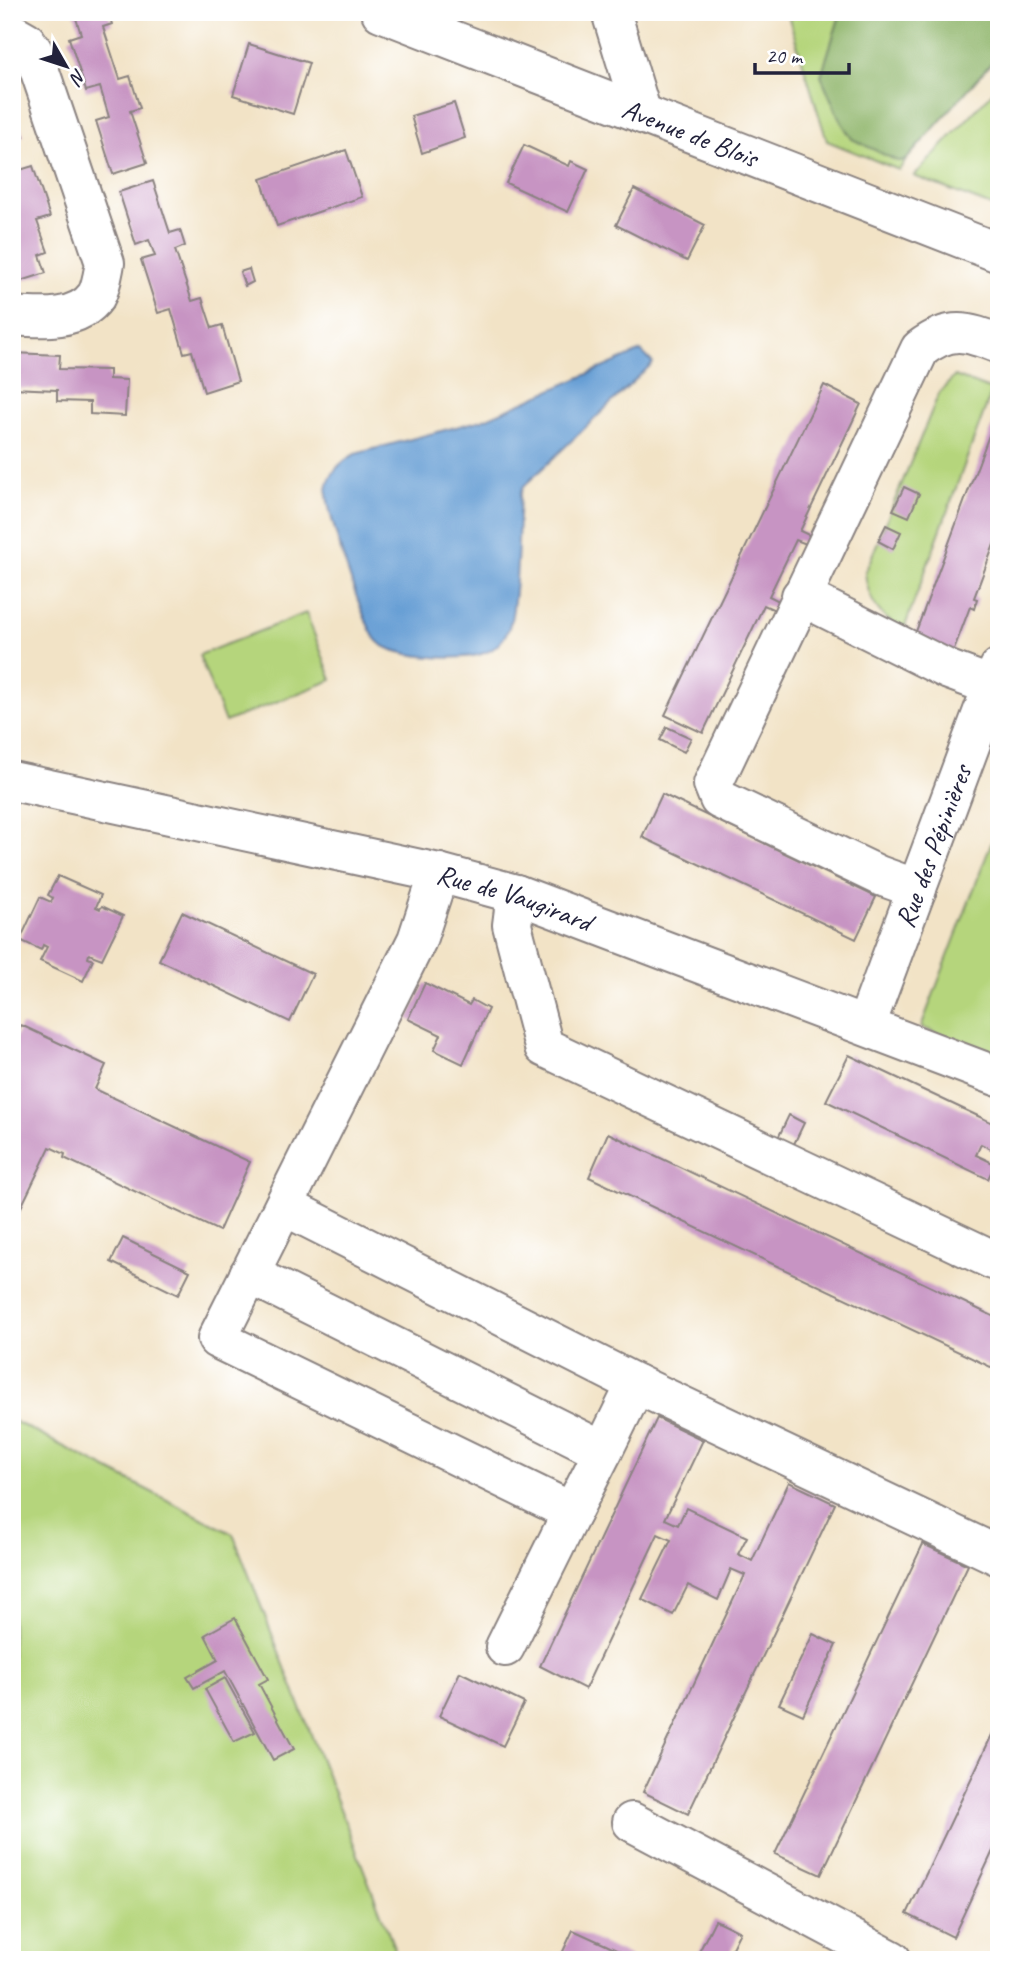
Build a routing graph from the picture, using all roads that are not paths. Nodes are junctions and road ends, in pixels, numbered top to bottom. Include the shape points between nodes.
1 (19, 12) edge
2 (381, 12) edge
3 (611, 12) edge
4 (12, 31) edge
5 (642, 114) junction
6 (999, 253) edge
7 (12, 316) edge
8 (999, 344) edge
9 (801, 596) junction
10 (995, 677) edge
11 (12, 781) edge
12 (439, 873) junction
13 (917, 889) junction
14 (516, 894) junction
15 (866, 1025) junction
16 (999, 1077) edge
17 (284, 1206) junction
18 (999, 1256) edge
19 (249, 1274) junction
20 (636, 1384) junction
21 (603, 1451) junction
22 (572, 1512) junction
23 (999, 1556) edge
24 (505, 1647) dead end
25 (632, 1822) dead end
26 (892, 1960) edge

1 - 4 street
2 - 5 street, Avenue de Blois
3 - 5 street
4 - 7 street via 33,51 105,263 97,295 81,310 50,318
5 - 6 street, Avenue de Blois
8 - 9 street via 961,332 943,334 920,349
9 - 10 street via 948,670
9 - 13 street via 713,784 719,799
10 - 13 street, Rue des Pépinières
11 - 12 street, Rue de Vaugirard
12 - 14 street, Rue de Vaugirard
12 - 17 street via 417,940
13 - 15 street, Rue des Pépinières
14 - 15 street, Rue de Vaugirard
14 - 18 street via 512,925 544,1047 993,1260
15 - 16 street, Rue de Vaugirard
17 - 19 street
17 - 20 street
19 - 21 street
19 - 22 street via 217,1339
20 - 21 street
20 - 23 street
21 - 22 street
22 - 24 street
25 - 26 street

